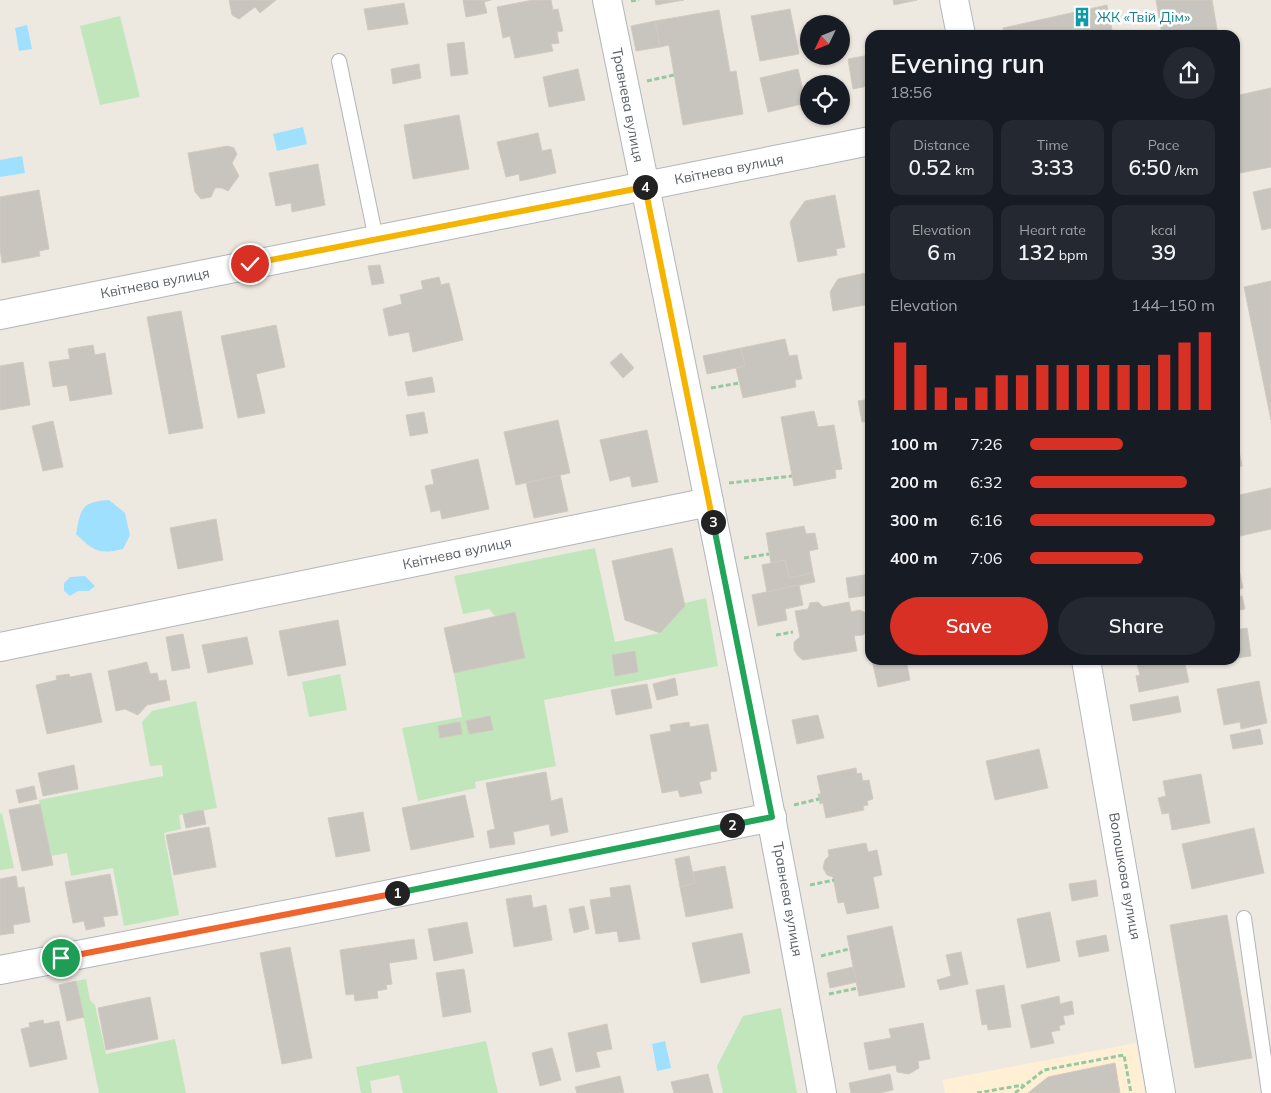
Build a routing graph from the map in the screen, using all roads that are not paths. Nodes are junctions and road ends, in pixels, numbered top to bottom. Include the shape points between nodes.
1 (607, 0) edge
2 (954, 0) edge
3 (960, 30) edge
4 (339, 61) dead end
5 (865, 142) edge
6 (644, 185) junction
7 (376, 239) junction
8 (0, 315) edge
9 (715, 493) junction
10 (0, 647) edge
11 (1087, 665) edge
12 (779, 812) junction
13 (1244, 918) dead end
14 (0, 970) edge
15 (822, 1093) edge
16 (1161, 1093) edge
17 (1269, 1093) edge

1 - 6 street, Травнева вулиця
2 - 3 street
4 - 7 lane
5 - 6 street, Квітнева вулиця
6 - 7 street, Квітнева вулиця
6 - 9 street, Травнева вулиця
7 - 8 street, Квітнева вулиця
9 - 10 street, Квітнева вулиця
9 - 12 street, Травнева вулиця
11 - 16 street, Волошкова вулиця
12 - 14 street via 341,904
12 - 15 street, Травнева вулиця
13 - 17 lane

